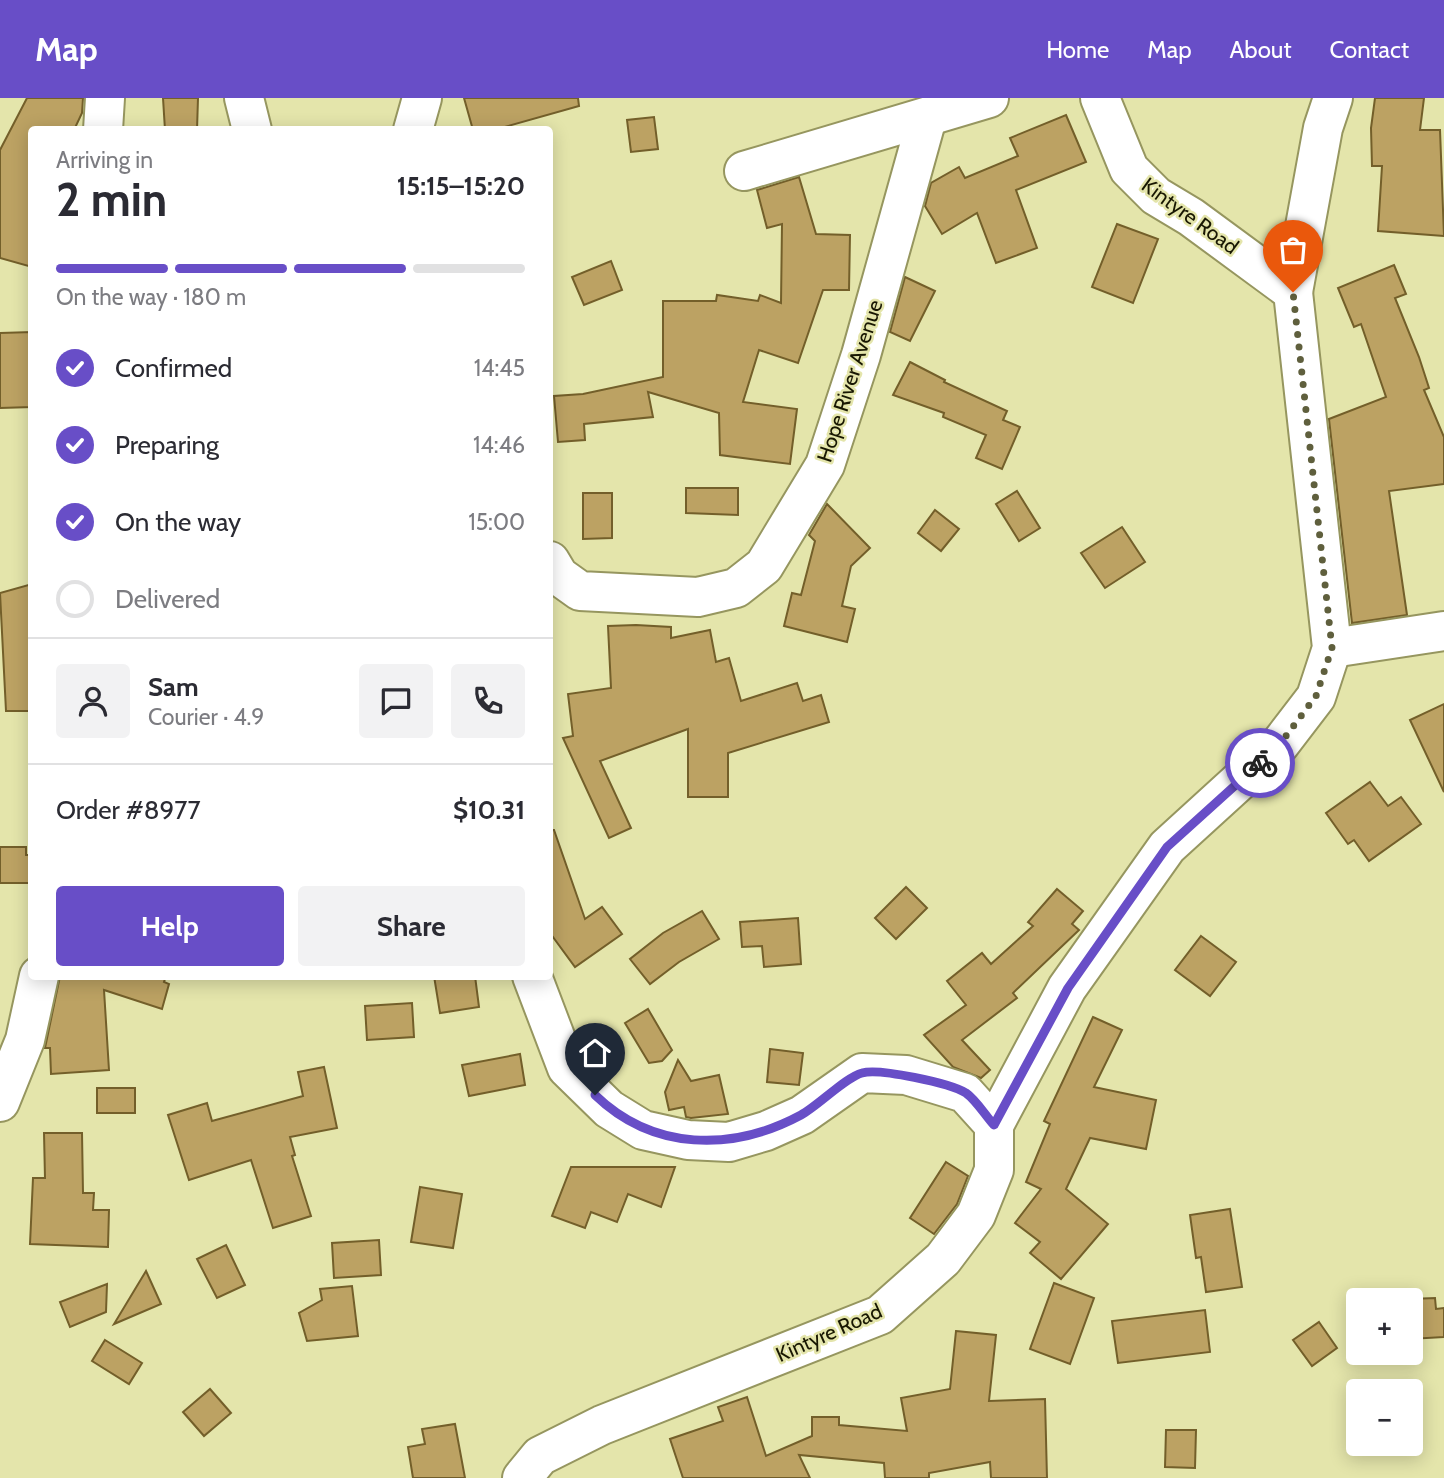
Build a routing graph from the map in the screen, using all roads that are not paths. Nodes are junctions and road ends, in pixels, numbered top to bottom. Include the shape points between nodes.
1 (105, 98) edge
2 (244, 98) edge
3 (422, 98) edge
4 (989, 98) edge
5 (1100, 98) edge
6 (1333, 98) edge
7 (927, 118) junction
8 (103, 126) edge
9 (251, 126) edge
10 (413, 126) edge
11 (744, 171) dead end
12 (1293, 292) junction
13 (553, 566) edge
14 (1444, 631) edge
15 (1332, 648) junction
16 (38, 980) edge
17 (534, 980) edge
18 (0, 1102) edge
19 (994, 1125) junction
20 (538, 1471) edge

1 - 8 street
2 - 9 street
3 - 10 street
4 - 7 street
5 - 12 street, Kintyre Road via 1129,169 1156,196
6 - 12 street via 1322,128
7 - 11 street
7 - 13 street, Hope River Avenue via 861,355 825,465 764,566 736,588 698,597 580,591
12 - 15 street, Kintyre Road
14 - 15 street
15 - 19 street, Kintyre Road via 1316,696 1280,744 1167,847 1113,923 1068,988
16 - 18 street via 25,1040
17 - 19 street via 567,1068 610,1109 643,1129 688,1140 729,1142 802,1115 862,1073 906,1074 965,1093
19 - 20 street, Kintyre Road via 994,1170 976,1214 943,1259 880,1315 602,1425

